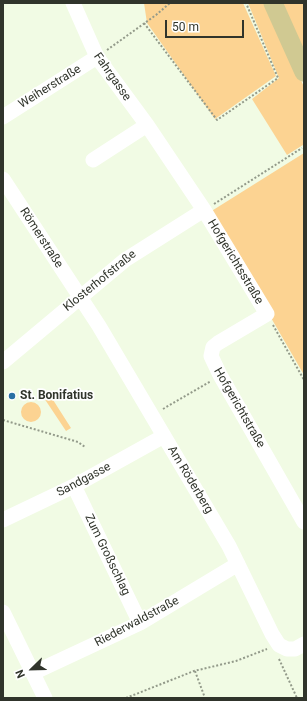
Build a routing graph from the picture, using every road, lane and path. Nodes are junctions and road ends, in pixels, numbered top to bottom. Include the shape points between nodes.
1 (73, 3) edge
2 (170, 3) edge
3 (246, 3) edge
4 (273, 3) edge
5 (144, 24) junction
6 (97, 57) junction
7 (304, 72) edge
8 (3, 117) edge
9 (147, 125) junction
10 (302, 148) dead end
11 (93, 160) dead end
12 (3, 179) edge
13 (204, 210) junction
14 (80, 296) junction
15 (267, 314) junction
16 (3, 362) edge
17 (220, 375) junction
18 (304, 380) edge
19 (151, 415) junction
20 (3, 420) edge
21 (164, 436) junction
22 (85, 447) dead end
23 (74, 486) junction
24 (3, 520) edge
25 (304, 522) edge
26 (238, 564) junction
27 (3, 612) edge
28 (140, 623) junction
29 (304, 644) edge
30 (279, 652) junction
31 (194, 671) junction
32 (33, 673) junction
33 (45, 698) edge
34 (126, 698) edge
35 (205, 698) edge
36 (297, 698) edge

1 - 6 street, Fahrgasse
2 - 5 path
3 - 5 path via 278,78 217,120
4 - 7 main road
5 - 6 path
6 - 8 street, Weiherstraße
6 - 9 street, Fahrgasse
9 - 11 street
9 - 13 street, Fahrgasse
10 - 13 path
12 - 14 street, Römerstraße
13 - 14 street, Klosterhofstraße via 141,248
13 - 15 street, Hofgerichtsstraße
14 - 16 street, Klosterhofstraße
14 - 19 street, Am Röderberg
15 - 17 street, Hofgerichtstraße via 214,346 212,356
15 - 18 path
17 - 19 path
17 - 25 street, Hofgerichtstraße
19 - 21 street, Am Röderberg
20 - 22 path via 78,442
21 - 23 street, Sandgasse
21 - 26 street, Am Röderberg
23 - 24 street, Sandgasse
23 - 28 street, Zum Großschlag
26 - 28 street, Riederwaldstraße
26 - 30 street, Am Röderberg
27 - 32 street
28 - 32 street, Riederwaldstraße
29 - 30 street via 295,649
30 - 31 path
30 - 36 path
31 - 34 path
31 - 35 path
32 - 33 street

